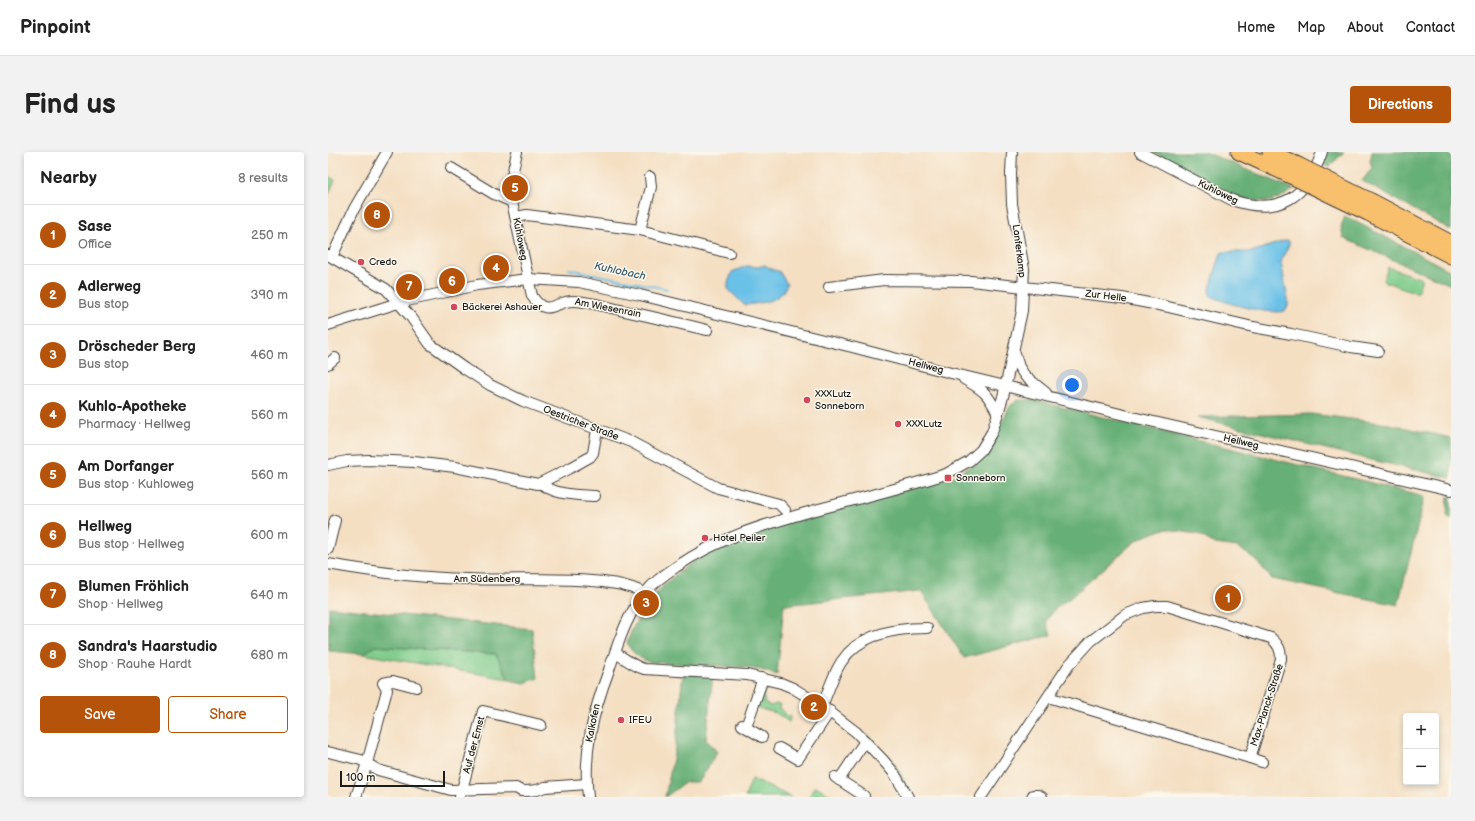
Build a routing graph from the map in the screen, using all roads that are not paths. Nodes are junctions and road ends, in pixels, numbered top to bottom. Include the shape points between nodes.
1 (387, 152) edge
2 (517, 152) edge
3 (1012, 152) edge
4 (1140, 152) edge
5 (1239, 152) edge
6 (1270, 152) edge
7 (1322, 152) edge
8 (451, 168) dead end
9 (1294, 170) junction
10 (650, 177) dead end
11 (512, 202) junction
12 (1370, 208) junction
13 (516, 217) junction
14 (640, 230) junction
15 (1451, 243) edge
16 (729, 253) dead end
17 (330, 256) edge
18 (1451, 256) edge
19 (528, 279) junction
20 (830, 287) dead end
21 (1023, 287) junction
22 (398, 303) junction
23 (328, 325) edge
24 (707, 330) dead end
25 (1014, 350) junction
26 (1378, 351) dead end
27 (951, 372) junction
28 (1006, 385) junction
29 (1049, 396) junction
30 (998, 414) junction
31 (597, 430) junction
32 (328, 465) edge
33 (541, 483) junction
34 (1451, 490) edge
35 (594, 496) dead end
36 (785, 510) dead end
37 (336, 520) dead end
38 (328, 549) edge
39 (328, 564) edge
40 (645, 593) junction
41 (927, 628) dead end
42 (615, 653) junction
43 (763, 678) junction
44 (416, 687) dead end
45 (1048, 697) junction
46 (826, 709) junction
47 (541, 725) dead end
48 (762, 737) dead end
49 (865, 741) junction
50 (779, 748) dead end
51 (328, 752) edge
52 (1250, 758) junction
53 (1262, 762) dead end
54 (367, 763) junction
55 (587, 784) junction
56 (461, 793) edge
57 (864, 796) dead end
58 (905, 796) edge
59 (356, 797) edge
60 (588, 797) edge
61 (981, 797) edge

1 - 17 street
2 - 11 street, Kuhloweg via 512,175
3 - 21 street, Lanferkamp via 1012,204 1022,258
4 - 7 street, Kuhloweg via 1232,200 1260,207 1280,204 1299,191 1308,182
5 - 9 highway
6 - 9 highway
8 - 11 street
9 - 12 highway, bridge
10 - 14 street via 651,187
11 - 13 street, Kuhloweg
12 - 15 highway
12 - 18 highway
13 - 14 street via 527,215
13 - 19 street, Kuhloweg
14 - 16 street
17 - 22 street, Oestricher Straße via 381,286
19 - 22 street, Hellweg via 477,284
19 - 24 street, Am Wiesenrain via 532,296 542,307 549,308 573,300
19 - 27 street, Hellweg via 603,286
20 - 21 street, Zur Helle via 884,280 971,282
21 - 25 street, Lanferkamp via 1022,311
21 - 26 street, Zur Helle via 1122,298
22 - 23 street, Hellweg
22 - 31 street, Oestricher Straße via 430,344 465,369 523,401
25 - 28 street, Lanferkamp
25 - 29 street, Lanferkamp via 1019,367 1025,376
27 - 28 street, Hellweg
27 - 30 street via 979,387
28 - 29 street, Hellweg
28 - 30 street, Lanferkamp
29 - 34 street, Hellweg
30 - 40 street, Lanferkamp via 992,432 981,450 958,469 742,532 682,563 660,578
31 - 33 street via 590,457
31 - 36 street, Oestricher Straße via 631,442 718,488 779,504
32 - 33 street via 370,460 414,462
33 - 35 street via 545,488 554,491
37 - 38 street
39 - 40 street, Am Südenberg via 441,578 546,578 604,582 631,586
40 - 42 street via 631,613
41 - 46 street via 874,635 852,649 842,661
42 - 43 street via 644,668
42 - 55 street, Kalkofen via 591,727
43 - 46 street via 793,688
43 - 48 street via 743,726
44 - 54 street via 392,681 383,683 387,690
45 - 52 street, Max-Planck-Straße
45 - 52 street, Max-Planck-Straße via 1078,653 1125,615 1142,608 1176,608 1271,638 1278,644 1282,659
45 - 61 street, Max-Planck-Straße
46 - 49 street
46 - 50 street via 798,759
47 - 56 street, Auf der Emst via 483,711
49 - 57 street via 837,779
49 - 58 street via 894,773
51 - 54 street, Auf der Emst via 350,756
52 - 53 street
54 - 56 street, Auf der Emst via 378,770
54 - 59 street
55 - 56 street, Auf der Emst via 527,791 516,788
55 - 60 street, Kalkofen

